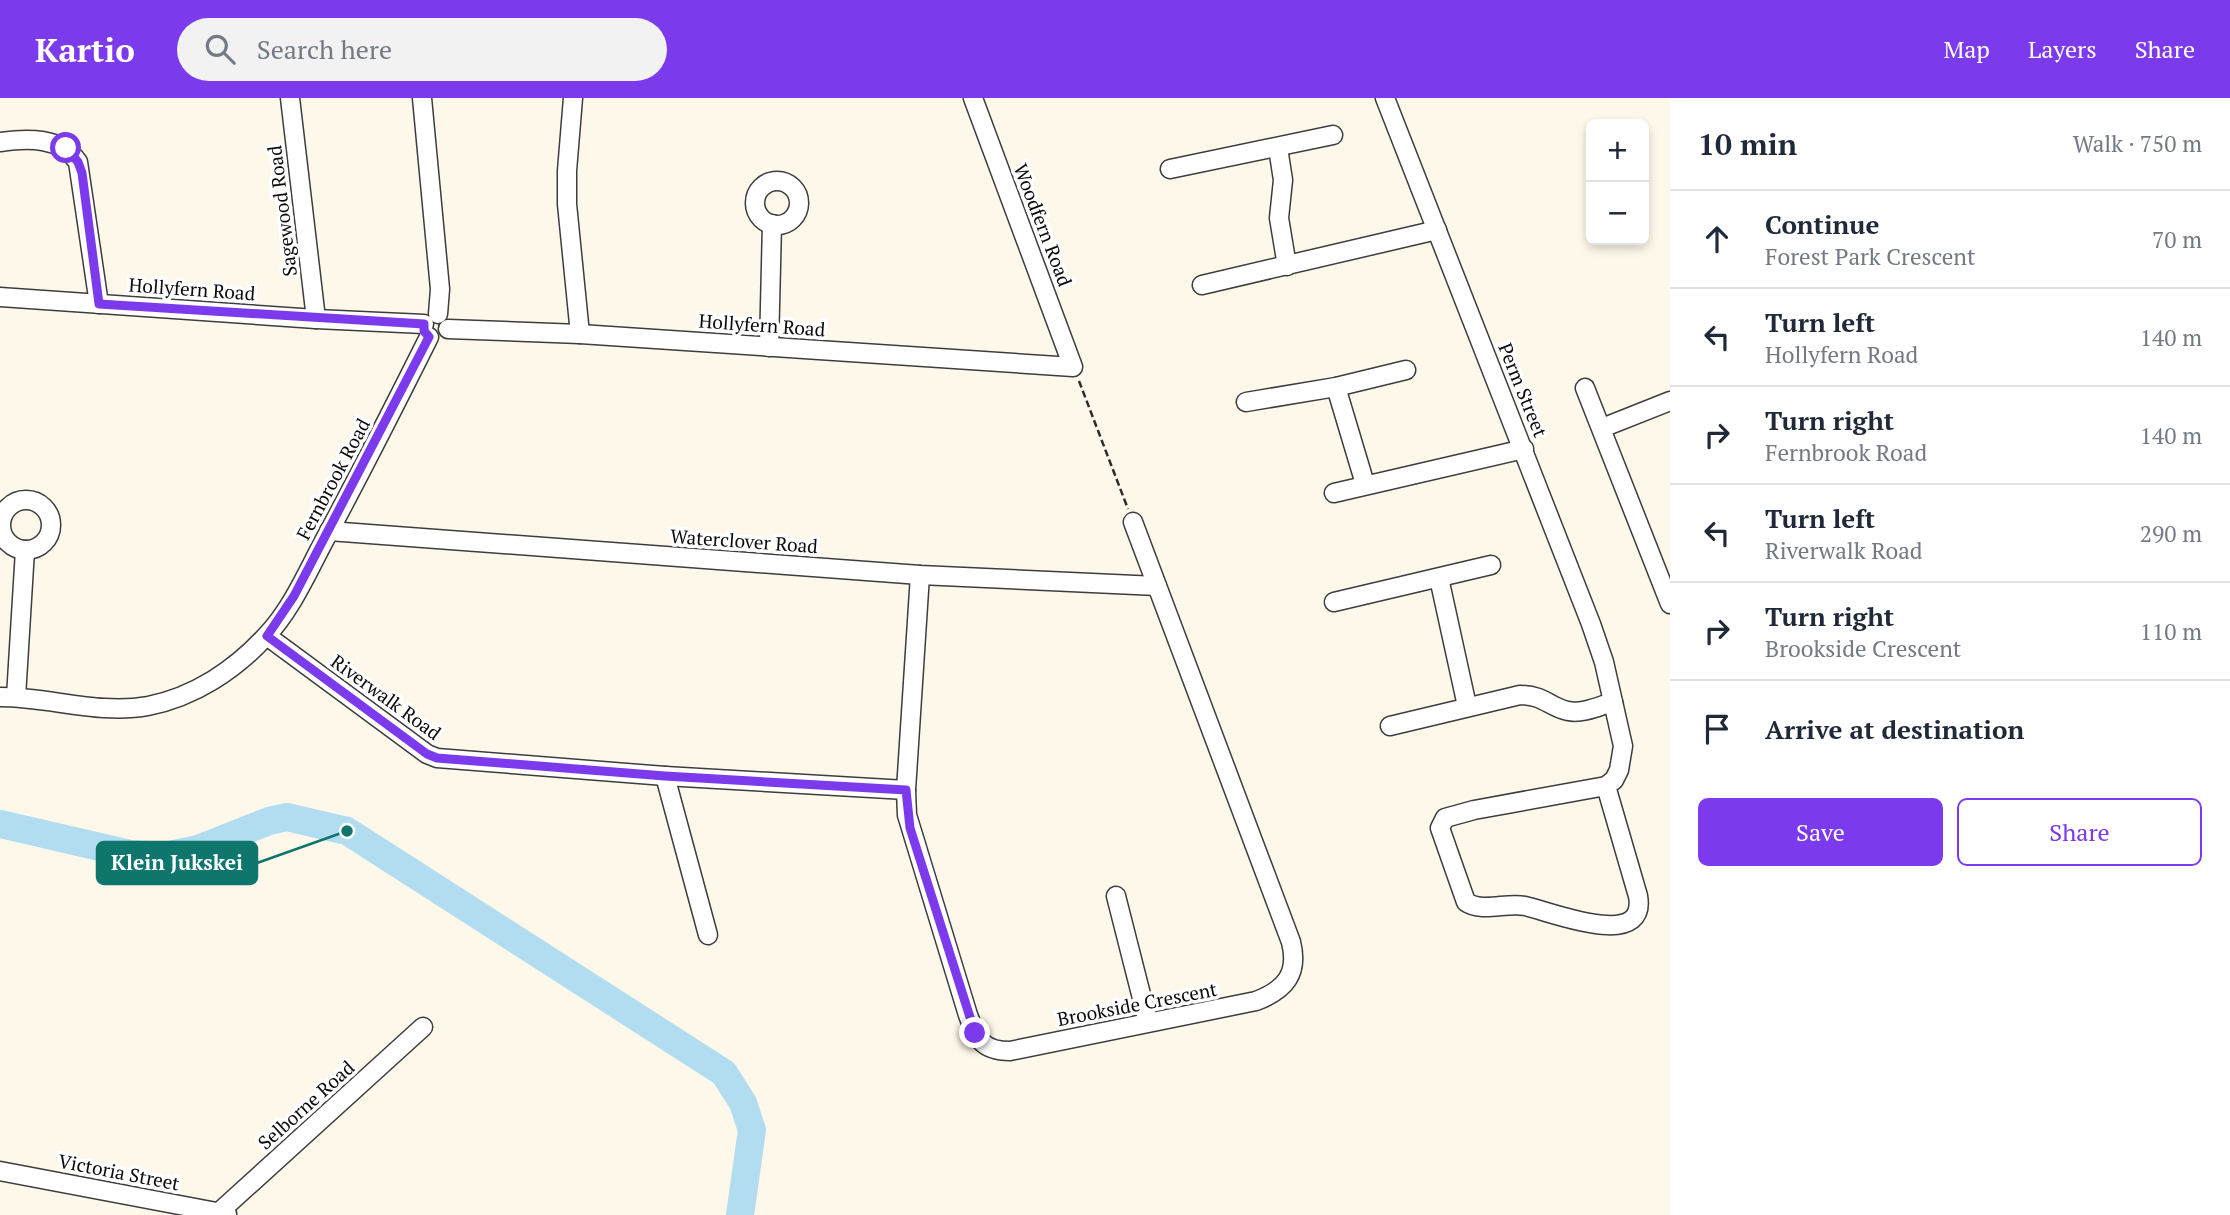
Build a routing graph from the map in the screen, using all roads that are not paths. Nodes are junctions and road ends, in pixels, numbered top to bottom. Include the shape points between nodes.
1 (289, 98) edge
2 (422, 98) edge
3 (573, 98) edge
4 (973, 98) edge
5 (1385, 98) edge
6 (1333, 135) dead end
7 (0, 142) edge
8 (1278, 148) junction
9 (1170, 169) dead end
10 (772, 224) dead end
11 (1437, 230) junction
12 (1287, 266) junction
13 (1202, 285) dead end
14 (0, 297) edge
15 (99, 304) junction
16 (316, 319) junction
17 (435, 326) junction
18 (580, 334) junction
19 (769, 347) junction
20 (1073, 367) joint
21 (1406, 370) dead end
22 (1336, 387) junction
23 (1585, 388) dead end
24 (1670, 401) edge
25 (1246, 402) dead end
26 (1602, 428) junction
27 (1524, 449) junction
28 (1365, 484) junction
29 (1334, 493) dead end
30 (1133, 522) road end
31 (329, 531) junction
32 (25, 550) dead end
33 (1491, 565) dead end
34 (920, 575) junction
35 (1439, 578) junction
36 (1157, 586) junction
37 (1334, 603) dead end
38 (1670, 604) edge
39 (267, 636) junction
40 (8, 697) edge
41 (1613, 702) junction
42 (1467, 706) junction
43 (1390, 726) dead end
44 (665, 776) junction
45 (1606, 786) junction
46 (906, 790) junction
47 (1116, 896) dead end
48 (708, 935) dead end
49 (1148, 1022) junction
50 (424, 1027) dead end
51 (0, 1171) edge
52 (222, 1214) edge

1 - 16 street, Sagewood Road
2 - 17 street via 440,289
3 - 18 street via 567,204
4 - 20 street, Woodfern Road
5 - 11 street, Perm Street
6 - 8 street
7 - 15 street via 58,144 72,152 78,162
8 - 9 street
8 - 12 street via 1283,180 1280,230
10 - 19 street
11 - 12 street
11 - 27 street, Perm Street
12 - 13 street
14 - 15 street, Hollyfern Road
15 - 16 street, Hollyfern Road
16 - 17 street, Hollyfern Road
17 - 18 street, Hollyfern Road
17 - 31 street, Fernbrook Road
18 - 19 street, Hollyfern Road
19 - 20 street, Hollyfern Road
21 - 22 street
22 - 25 street
22 - 28 street
23 - 26 street
24 - 26 street
26 - 38 street
27 - 28 street
27 - 41 street, Perm Street via 1594,633
28 - 29 street
30 - 36 street, Brookside Crescent
31 - 34 street, Waterclover Road
31 - 39 street, Fernbrook Road
32 - 40 street
33 - 35 street
34 - 36 street, Waterclover Road
34 - 46 street, Brookside Crescent
35 - 37 street
35 - 42 street
36 - 49 street, Brookside Crescent via 1283,917 1294,957 1285,983 1266,997
39 - 40 street via 197,690 146,706 107,708
39 - 44 street, Riverwalk Road via 437,758
41 - 42 street via 1573,711 1520,695
41 - 45 street, Perm Street via 1622,760 1614,780
42 - 43 street
44 - 46 street, Riverwalk Road
44 - 48 street
45 - 45 street via 1638,896 1639,911 1634,919 1591,923 1528,906 1466,902 1440,828 1445,818
46 - 49 street, Brookside Crescent via 910,828 968,1015 982,1043 1010,1051
47 - 49 street
50 - 52 street, Selborne Road
51 - 52 street, Victoria Street

